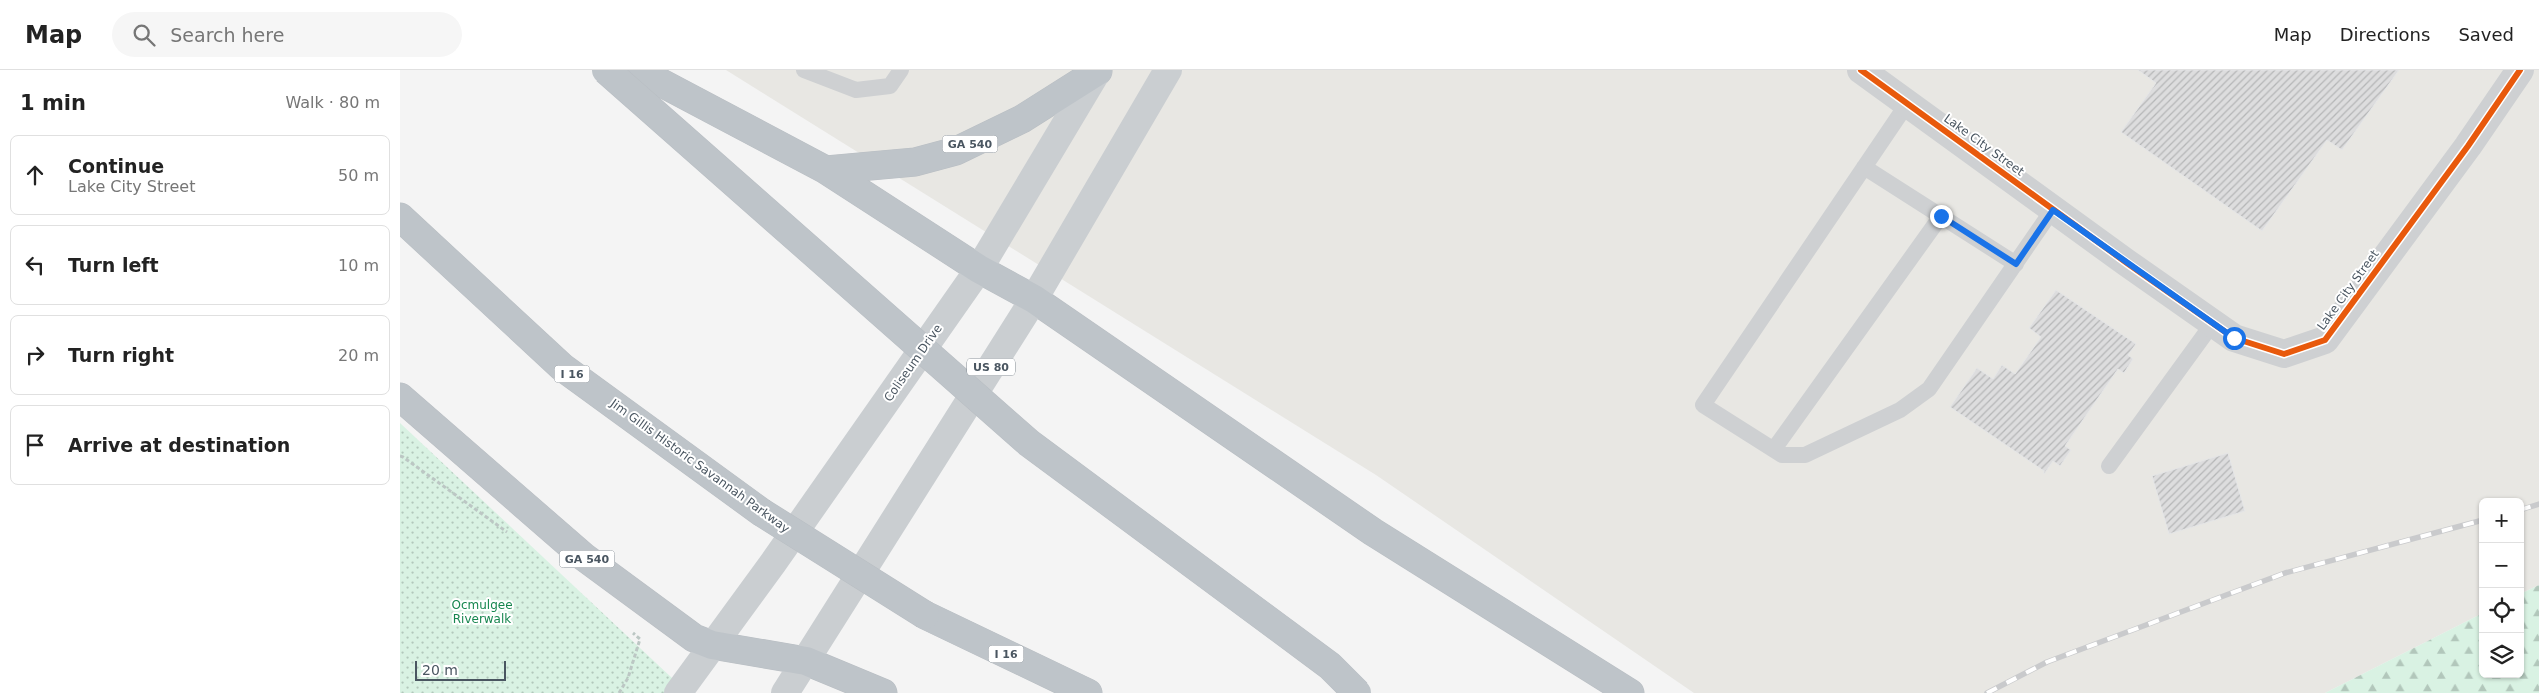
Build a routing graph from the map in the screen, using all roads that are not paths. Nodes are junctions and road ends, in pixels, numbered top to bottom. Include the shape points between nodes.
1 (606, 70) edge
2 (637, 70) edge
3 (804, 70) edge
4 (901, 70) edge
5 (1168, 70) edge
6 (1861, 70) edge
7 (2520, 70) edge
8 (1098, 71) edge
9 (1907, 104) junction
10 (1864, 167) junction
11 (826, 170) junction
12 (2053, 210) junction
13 (1941, 216) junction
14 (400, 217) edge
15 (2016, 264) junction
16 (979, 269) junction
17 (1034, 299) junction
18 (2212, 323) junction
19 (400, 397) edge
20 (1774, 450) junction
21 (2109, 466) dead end
22 (712, 645) junction
23 (806, 661) junction
24 (678, 693) edge
25 (785, 693) edge
26 (883, 693) edge
27 (1088, 693) edge
28 (1357, 693) edge
29 (1630, 693) edge

1 - 28 highway, bridge via 1029,443 1330,666
2 - 11 highway
3 - 4 lane via 856,90 890,86
5 - 17 main road, US 80
6 - 9 street, Lake City Street
7 - 18 street, Lake City Street via 2325,340 2284,354 2234,338
8 - 11 highway, GA 540 via 1022,119 956,151 915,162
8 - 16 main road, Coliseum Drive
9 - 10 lane
9 - 12 street, Lake City Street
10 - 13 lane
10 - 20 lane via 1704,405
11 - 16 highway
12 - 15 lane
12 - 18 street, Lake City Street
13 - 15 lane
13 - 20 lane
14 - 27 highway, Jim Gillis Historic Savannah Parkway / I 16, bridge via 562,367 761,512 925,615
15 - 20 lane via 1929,390 1900,410 1805,454 1782,454
16 - 17 highway
16 - 22 main road, Coliseum Drive
17 - 23 main road, US 80
17 - 29 highway via 1373,532
18 - 21 lane
19 - 22 highway, GA 540 via 584,557 694,638
22 - 23 highway, GA 540
22 - 24 main road, Coliseum Drive
23 - 25 main road, US 80
23 - 26 highway

